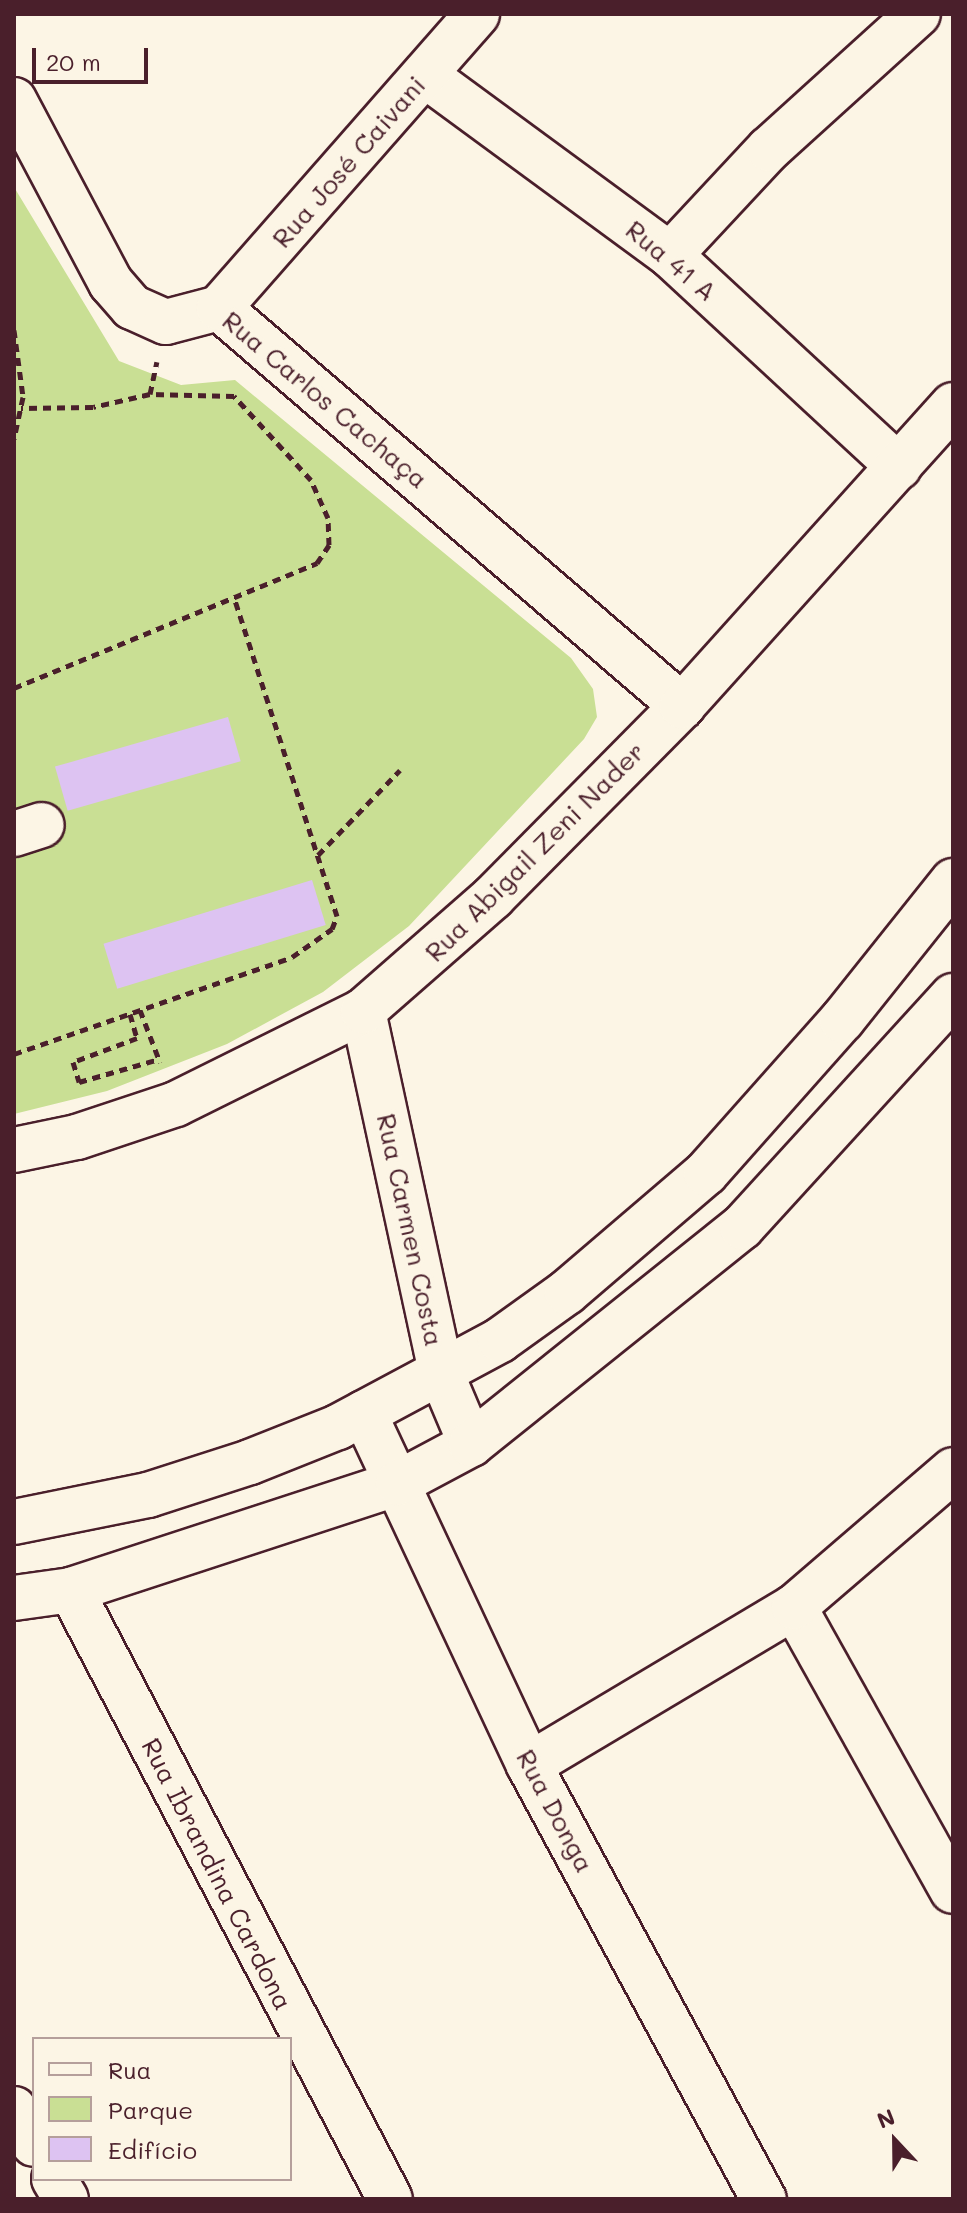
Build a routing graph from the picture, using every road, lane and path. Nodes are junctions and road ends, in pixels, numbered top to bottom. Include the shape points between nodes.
1 (477, 14) edge
2 (918, 14) edge
3 (425, 75) junction
4 (14, 100) edge
5 (670, 255) junction
6 (219, 308) junction
7 (14, 330) edge
8 (953, 405) edge
9 (21, 408) junction
10 (14, 439) edge
11 (899, 467) junction
12 (234, 598) junction
13 (14, 688) edge
14 (682, 706) junction
15 (400, 770) dead end
16 (318, 855) junction
17 (953, 881) edge
18 (953, 996) edge
19 (140, 1010) junction
20 (363, 1011) junction
21 (130, 1014) junction
22 (14, 1054) edge
23 (159, 1059) junction
24 (176, 1104) junction
25 (14, 1150) edge
26 (441, 1373) junction
27 (364, 1413) junction
28 (471, 1444) junction
29 (953, 1470) edge
30 (398, 1483) junction
31 (14, 1522) edge
32 (71, 1590) junction
33 (14, 1598) edge
34 (794, 1607) junction
35 (529, 1765) junction
36 (953, 1891) edge
37 (14, 2109) edge
38 (32, 2140) edge
39 (55, 2181) edge
40 (66, 2199) edge
41 (390, 2199) edge
42 (764, 2199) edge

1 - 3 street, Rua José Caivani
2 - 5 street via 769,149
3 - 5 street, Rua 41 A
3 - 6 street, Rua José Caivani
4 - 6 street, Rua Carlos Cachaça via 111,283 132,307 166,322
5 - 11 street, Rua 41 A
6 - 14 street, Rua Carlos Cachaça
7 - 9 path
8 - 11 street, Rua Abigail Zeni Nader
9 - 10 path
9 - 12 path via 93,407 150,394 234,396 263,421 311,480 328,518 329,545 317,563
11 - 14 street, Rua Abigail Zeni Nader
12 - 13 path
12 - 16 path
14 - 20 street, Rua Abigail Zeni Nader via 493,897
15 - 16 path
16 - 19 path via 337,916 332,929 292,957
17 - 26 street via 842,1020 706,1173 567,1292
18 - 28 street via 742,1227
19 - 21 path
19 - 23 path
20 - 24 street, Rua Abigail Zeni Nader
20 - 26 street, Rua Carmen Costa
21 - 22 path
21 - 23 path via 137,1038 73,1062 79,1082
23 - 24 path
24 - 25 street, Rua Abigail Zeni Nader via 77,1137
26 - 27 street
26 - 28 street, Rua Carmen Costa
27 - 30 street, Rua Donga
27 - 31 street via 250,1462 148,1495
28 - 30 street
29 - 34 street
30 - 32 street
30 - 35 street, Rua Donga
32 - 33 street
32 - 41 street, Rua Ibrandina Cardona
34 - 35 street
34 - 36 street
35 - 42 street, Rua Donga
37 - 38 street
39 - 40 street

